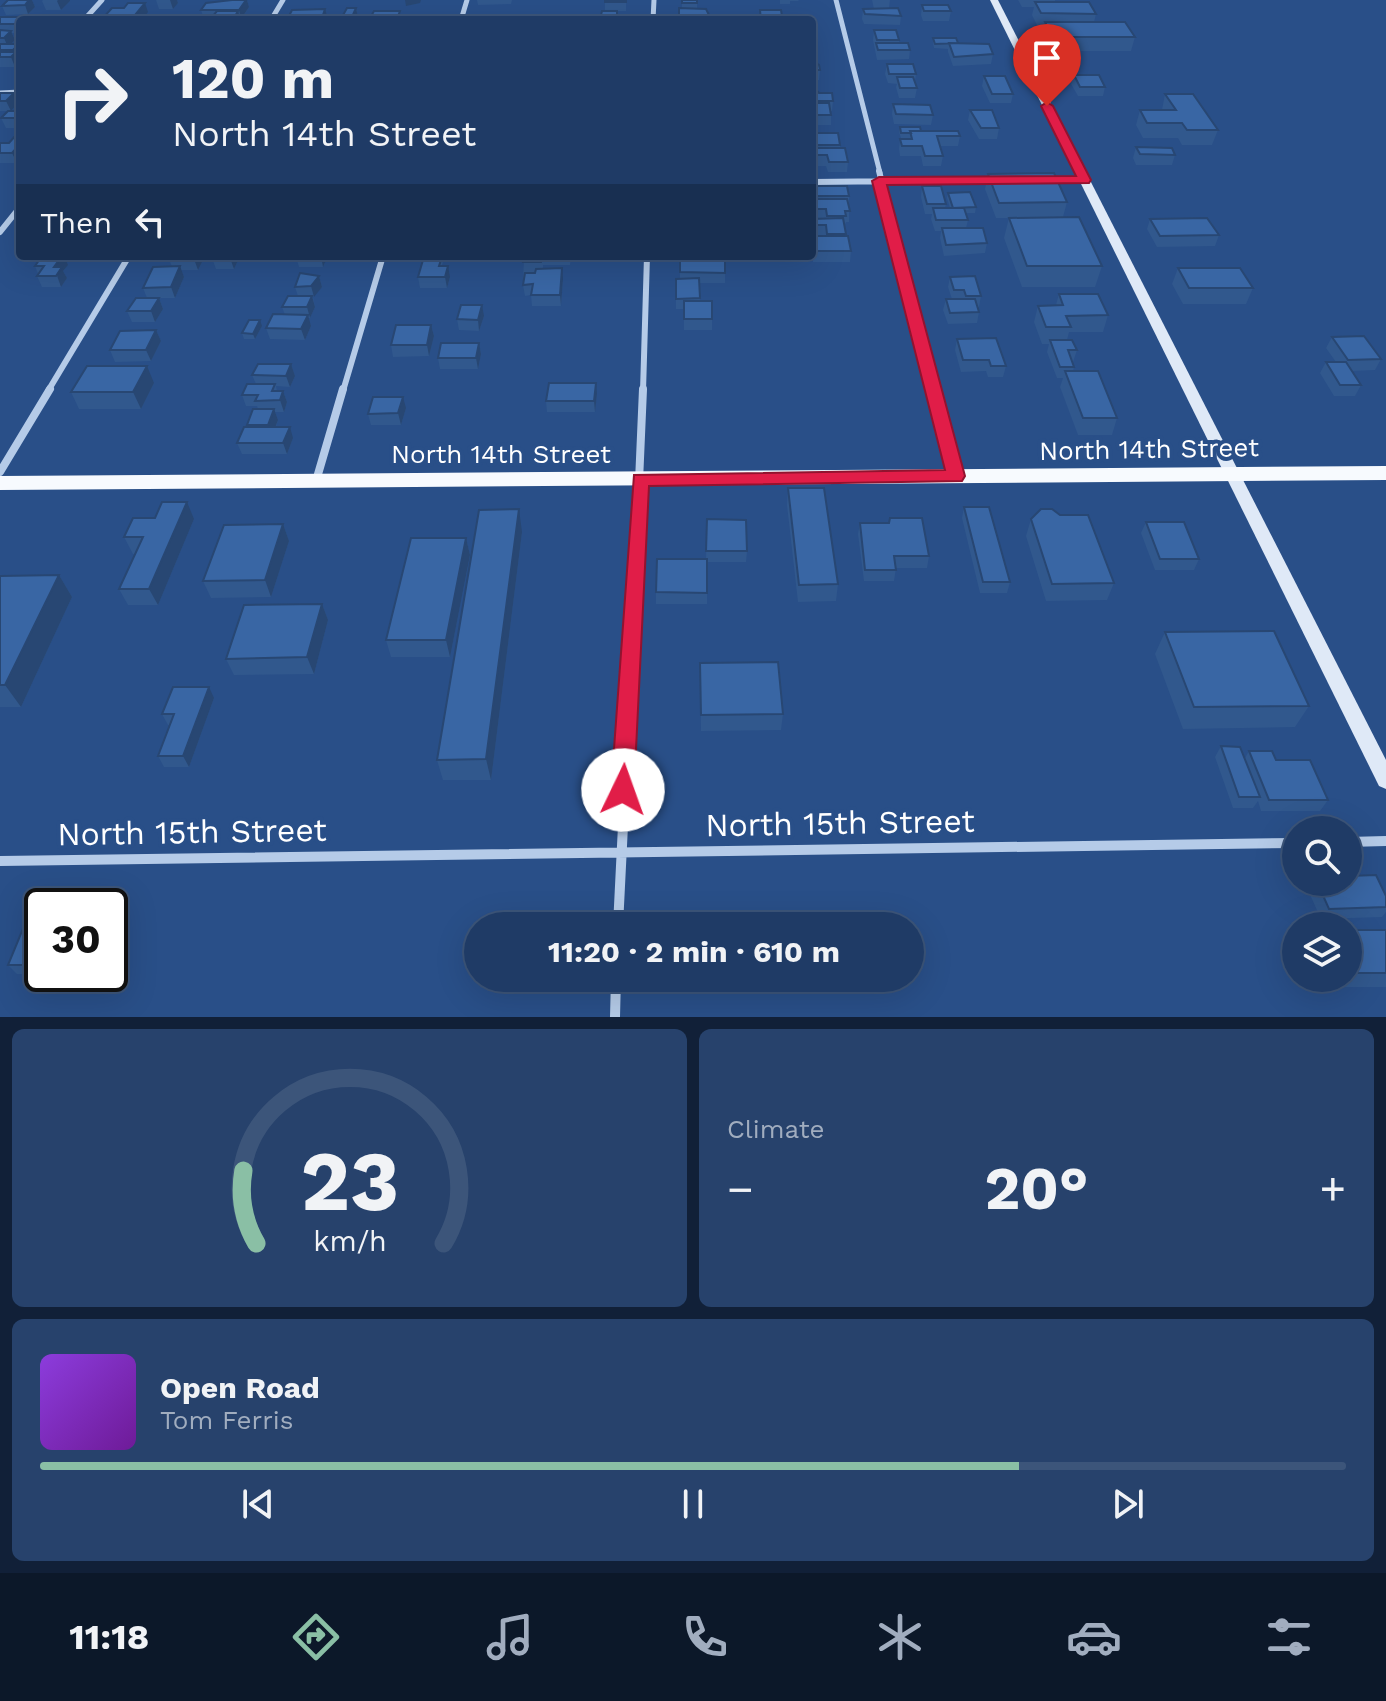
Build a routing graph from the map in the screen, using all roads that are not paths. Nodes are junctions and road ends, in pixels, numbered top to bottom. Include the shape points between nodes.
1 (102, 0) edge
2 (836, 0) edge
3 (994, 0) edge
4 (88, 16) edge
5 (1006, 180) edge
6 (1037, 180) edge
7 (1085, 180) junction
8 (879, 181) junction
9 (816, 182) edge
10 (16, 212) edge
11 (0, 232) edge
12 (127, 260) edge
13 (382, 260) edge
14 (647, 260) edge
15 (0, 472) edge
16 (1386, 473) edge
17 (1233, 474) junction
18 (956, 476) junction
19 (641, 480) junction
20 (316, 481) junction
21 (0, 483) edge
22 (1386, 780) edge
23 (1386, 841) edge
24 (1362, 842) edge
25 (1282, 843) edge
26 (619, 852) junction
27 (0, 861) edge
28 (618, 912) edge
29 (616, 992) edge
30 (615, 1017) edge

1 - 4 street
2 - 8 street
3 - 7 main road
5 - 8 street
6 - 7 street
7 - 17 main road
8 - 9 street
8 - 18 street
10 - 11 street
12 - 15 street
13 - 20 street
14 - 19 street
16 - 17 main road, North 14th Street
17 - 18 main road, North 14th Street
17 - 22 main road
18 - 19 main road, North 14th Street
19 - 20 main road, North 14th Street
19 - 26 street
20 - 21 main road, North 14th Street
23 - 24 street
25 - 26 street, North 15th Street
26 - 27 street, North 15th Street
26 - 28 street
29 - 30 street

